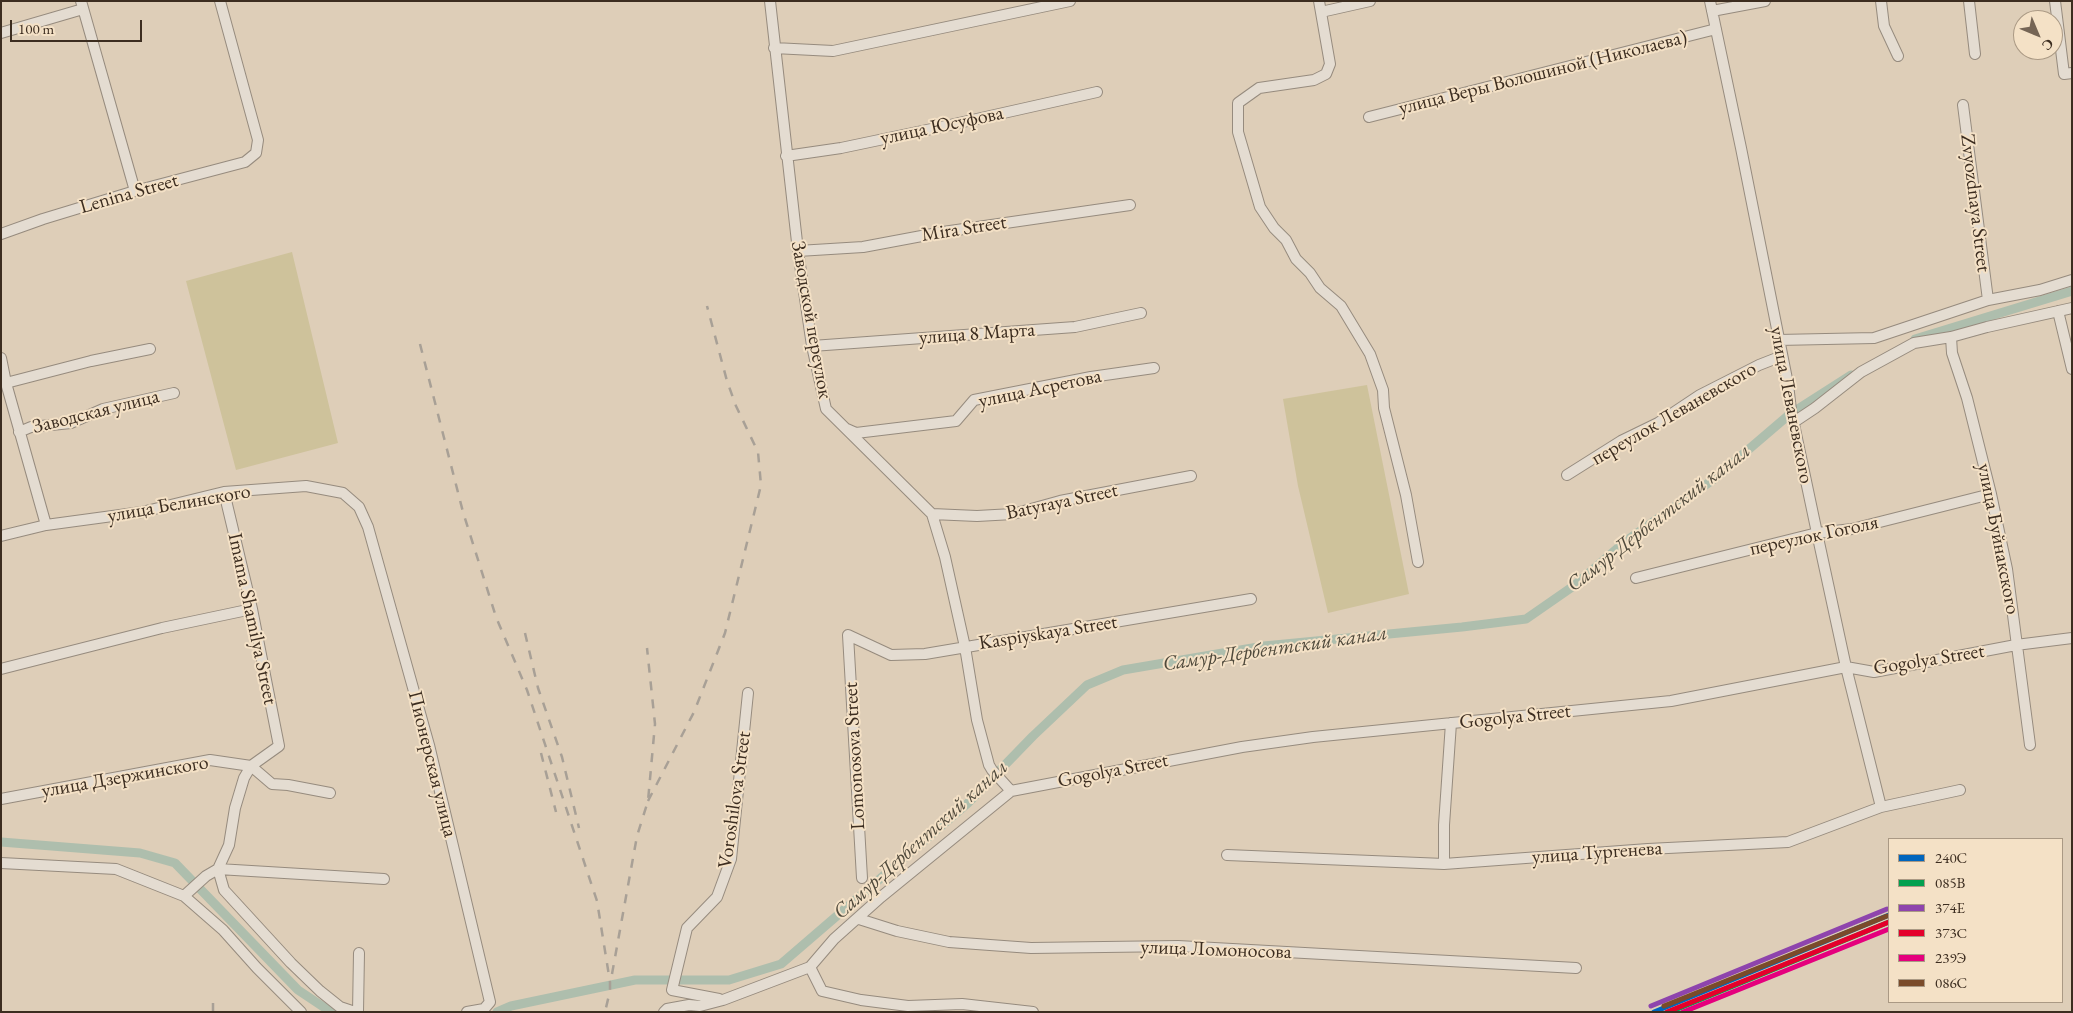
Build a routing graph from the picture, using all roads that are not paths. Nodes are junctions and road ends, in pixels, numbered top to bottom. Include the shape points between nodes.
1 (220, 1) edge
2 (770, 1) edge
3 (1070, 1) edge
4 (1319, 1) edge
5 (1370, 1) edge
6 (1765, 1) edge
7 (1882, 1) edge
8 (1969, 1) edge
9 (2055, 1) edge
10 (82, 5) edge
11 (1711, 6) edge
12 (1321, 12) junction
13 (1716, 29) junction
14 (1, 34) edge
15 (774, 48) junction
16 (1975, 54) dead end
17 (1898, 56) dead end
18 (2072, 73) edge
19 (1098, 92) dead end
20 (1963, 105) dead end
21 (1369, 117) dead end
22 (786, 156) junction
23 (135, 191) junction
24 (1130, 205) dead end
25 (1, 234) edge
26 (798, 251) junction
27 (2072, 280) edge
28 (1988, 300) junction
29 (2072, 308) edge
30 (2058, 311) junction
31 (1141, 313) dead end
32 (1951, 337) junction
33 (1778, 340) junction
34 (812, 346) junction
35 (150, 349) dead end
36 (1782, 356) junction
37 (1, 358) edge
38 (1154, 368) dead end
39 (2072, 369) edge
40 (6, 383) junction
41 (174, 393) dead end
42 (1792, 416) junction
43 (846, 429) junction
44 (19, 432) junction
45 (1191, 476) dead end
46 (1567, 476) dead end
47 (224, 492) junction
48 (1992, 494) junction
49 (932, 514) junction
50 (46, 525) junction
51 (368, 527) joint
52 (1816, 533) junction
53 (1, 536) edge
54 (1418, 562) dead end
55 (1636, 578) dead end
56 (1251, 599) dead end
57 (252, 609) junction
58 (848, 635) joint
59 (2072, 638) edge
60 (2016, 644) junction
61 (965, 647) junction
62 (1846, 667) junction
63 (1, 668) edge
64 (748, 693) dead end
65 (1451, 723) junction
66 (2030, 745) dead end
67 (251, 766) junction
68 (1008, 787) junction
69 (1960, 790) dead end
70 (330, 793) dead end
71 (1, 799) edge
72 (1881, 807) junction
73 (1227, 855) dead end
74 (1, 863) edge
75 (1444, 864) junction
76 (218, 869) junction
77 (862, 878) dead end
78 (384, 879) dead end
79 (184, 896) junction
80 (859, 919) junction
81 (359, 953) dead end
82 (810, 967) junction
83 (1576, 968) dead end
84 (723, 1000) junction
85 (301, 1012) edge
86 (356, 1012) edge
87 (467, 1012) edge
88 (664, 1012) edge
89 (1033, 1012) edge

1 - 23 street, Lenina Street via 258,140 256,153 246,162
2 - 15 street, Заводской переулок
3 - 15 street via 833,51
4 - 12 street
5 - 12 street
6 - 11 street
7 - 17 street via 1884,26
8 - 16 street
9 - 18 street via 2064,74
10 - 14 street
10 - 23 street
11 - 13 street, улица Леваневского
12 - 54 street via 1330,64 1326,74 1314,80 1259,88 1238,103 1238,132 1260,207 1286,240 1296,259 1320,288 1341,306 1370,354 1383,390 1384,408 1406,494
13 - 21 street, улица Веры Волошиной (Николаева)
13 - 33 street, улица Леваневского
15 - 22 street, Заводской переулок
19 - 22 street, улица Юсуфова via 841,148
20 - 28 street, Zvyozdnaya Street
22 - 26 street, Заводской переулок
23 - 25 street, Lenina Street
24 - 26 street, Mira Street via 863,247
26 - 34 street, Заводской переулок
27 - 28 street
28 - 33 street via 1874,338
29 - 30 street
30 - 32 street
30 - 39 street
31 - 34 street, улица 8 Марта via 1075,327
32 - 42 street via 1914,343 1861,372 1815,408
32 - 48 street, улица Буйнакского via 1952,353
33 - 36 street, улица Леваневского
34 - 43 street, Заводской переулок via 826,409
35 - 40 street
36 - 42 street, улица Леваневского
36 - 46 street, переулок Леваневского via 1700,395
37 - 40 street
38 - 43 street, улица Асретова via 1083,378 974,400 956,421 856,433
40 - 44 street
41 - 44 street, Заводская улица via 102,408 71,422
42 - 52 street, улица Леваневского
43 - 49 street, Заводской переулок
44 - 50 street
45 - 49 street, Batyraya Street via 1060,501 1013,514
47 - 50 street, улица Белинского via 142,512
47 - 51 street, улица Белинского via 306,486 343,493 359,506
47 - 57 street, Imama Shamilya Street
48 - 52 street, переулок Гоголя via 1852,529
48 - 60 street, улица Буйнакского via 2007,569
49 - 61 street, Заводской переулок
50 - 53 street, улица Белинского
51 - 87 street, Пионерская улица via 429,745 490,1002 484,1009
52 - 55 street, переулок Гоголя
52 - 62 street, улица Леваневского
56 - 61 street, Kaspiyskaya Street
57 - 63 street
57 - 67 street, Imama Shamilya Street via 279,746
58 - 61 street, Kaspiyskaya Street via 891,655 925,654
58 - 77 street, Lomonosova Street
59 - 60 street, Gogolya Street
60 - 62 street, Gogolya Street via 1874,672
60 - 66 street, улица Буйнакского
61 - 68 street, Заводской переулок via 977,720 992,770
62 - 65 street, Gogolya Street via 1671,701
62 - 72 street, улица Леваневского
64 - 84 street, Voroshilova Street via 731,860 717,897 687,928 672,990
65 - 68 street, Gogolya Street via 1242,746
65 - 75 street
67 - 70 street via 272,784
67 - 71 street, улица Дзержинского via 210,760
67 - 76 street via 235,808 229,845
68 - 80 street via 950,843 881,897
69 - 72 street, улица Тургенева
72 - 75 street, улица Тургенева via 1788,842
73 - 75 street, улица Тургенева
74 - 79 street via 116,869
76 - 78 street
76 - 79 street
76 - 86 street via 224,890 291,963 340,1007
79 - 85 street via 223,930
80 - 82 street
80 - 83 street, улица Ломоносова via 949,942 1032,948 1178,946
81 - 86 street
82 - 84 street
82 - 89 street via 822,991 861,1000 908,1006 962,1004
84 - 88 street

